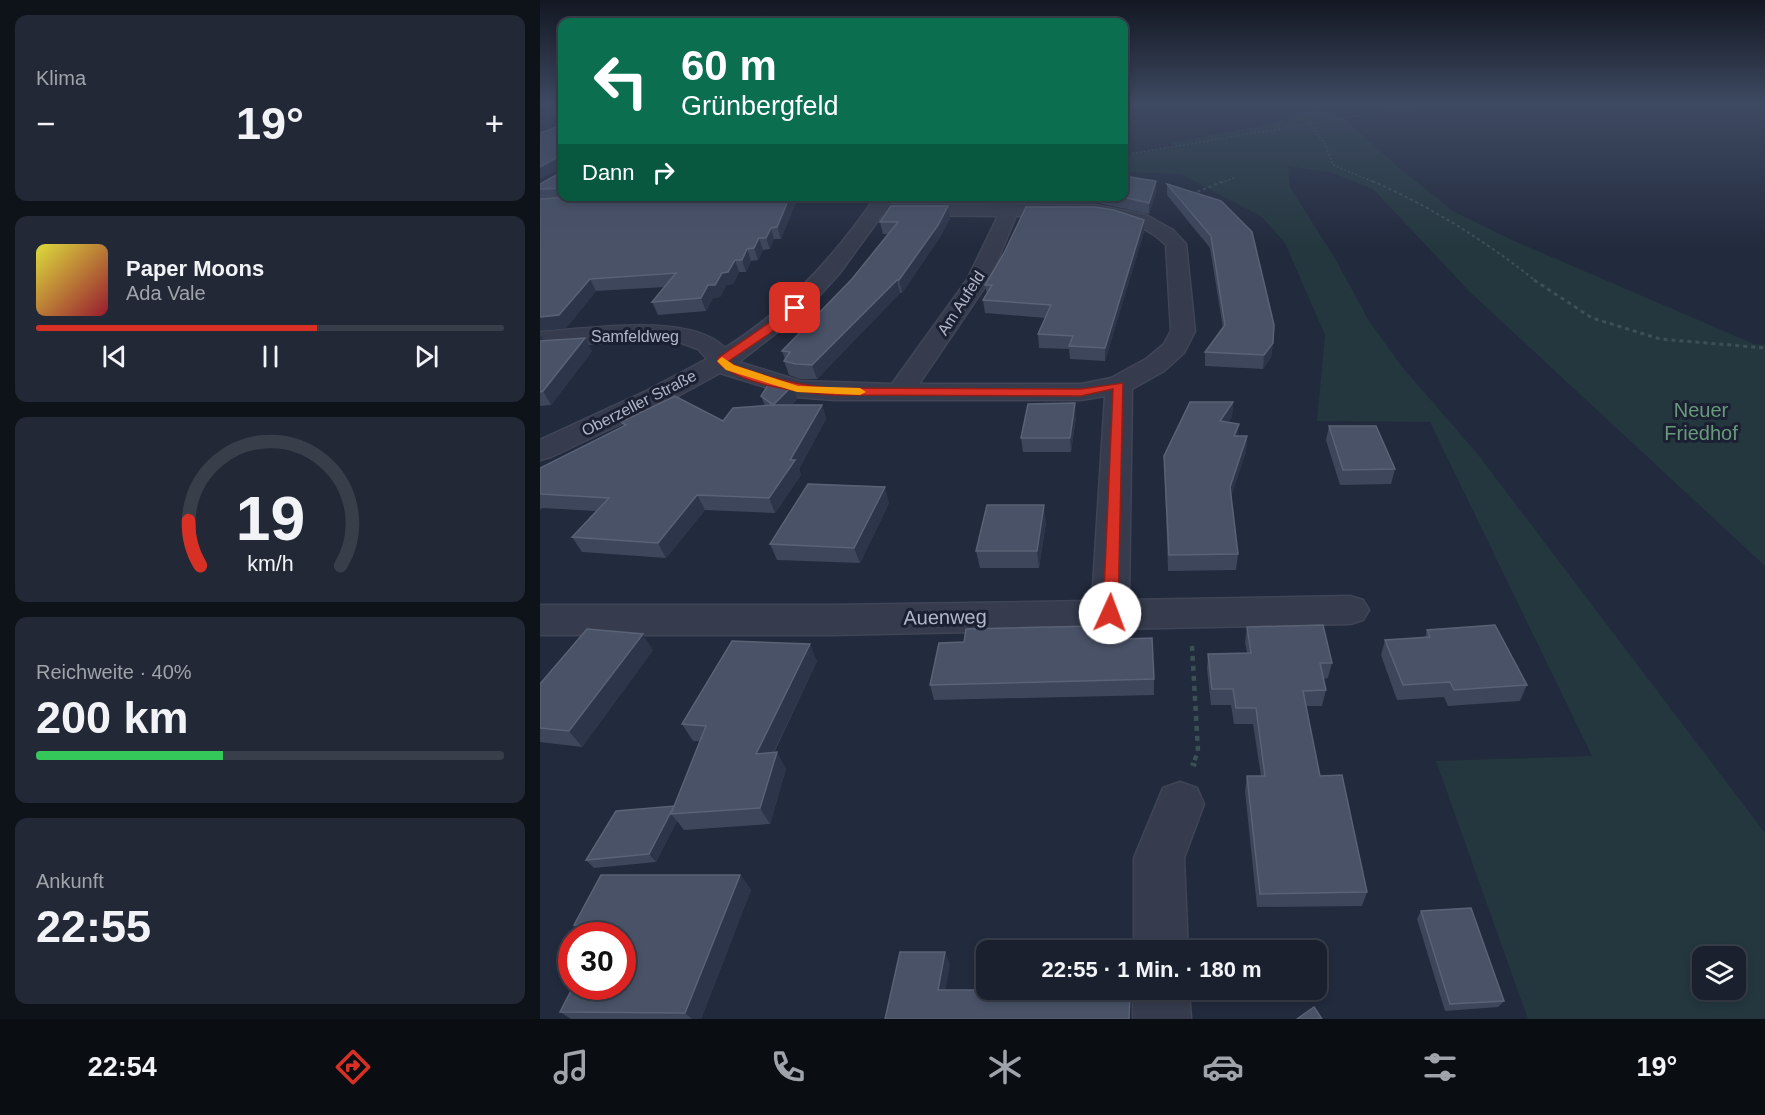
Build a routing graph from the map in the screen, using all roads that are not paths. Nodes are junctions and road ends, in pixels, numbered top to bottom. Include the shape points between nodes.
1 (881, 203) edge
2 (1010, 209) junction
3 (540, 339) edge
4 (722, 361) junction
5 (1119, 385) junction
6 (900, 392) junction
7 (540, 451) edge
8 (1350, 610) dead end
9 (1110, 613) junction
10 (540, 620) edge
11 (1180, 804) road end
12 (1161, 940) edge
13 (1161, 1000) edge
14 (1162, 1019) edge

1 - 2 street
1 - 4 street, Oberzeller Straße via 795,308
2 - 5 street, Samfeldweg via 1095,211 1139,219 1176,244 1183,331 1175,348 1155,365
2 - 6 street, Am Aufeld via 978,281
3 - 4 street, Samfeldweg via 646,333 683,335 707,344
4 - 6 street, Samfeldweg via 730,368 797,389
4 - 7 street, Oberzeller Straße
5 - 6 street, Samfeldweg via 1081,392
5 - 9 street
8 - 9 street, Auenweg
9 - 10 street, Auenweg via 832,620
11 - 12 street via 1159,858
13 - 14 street

